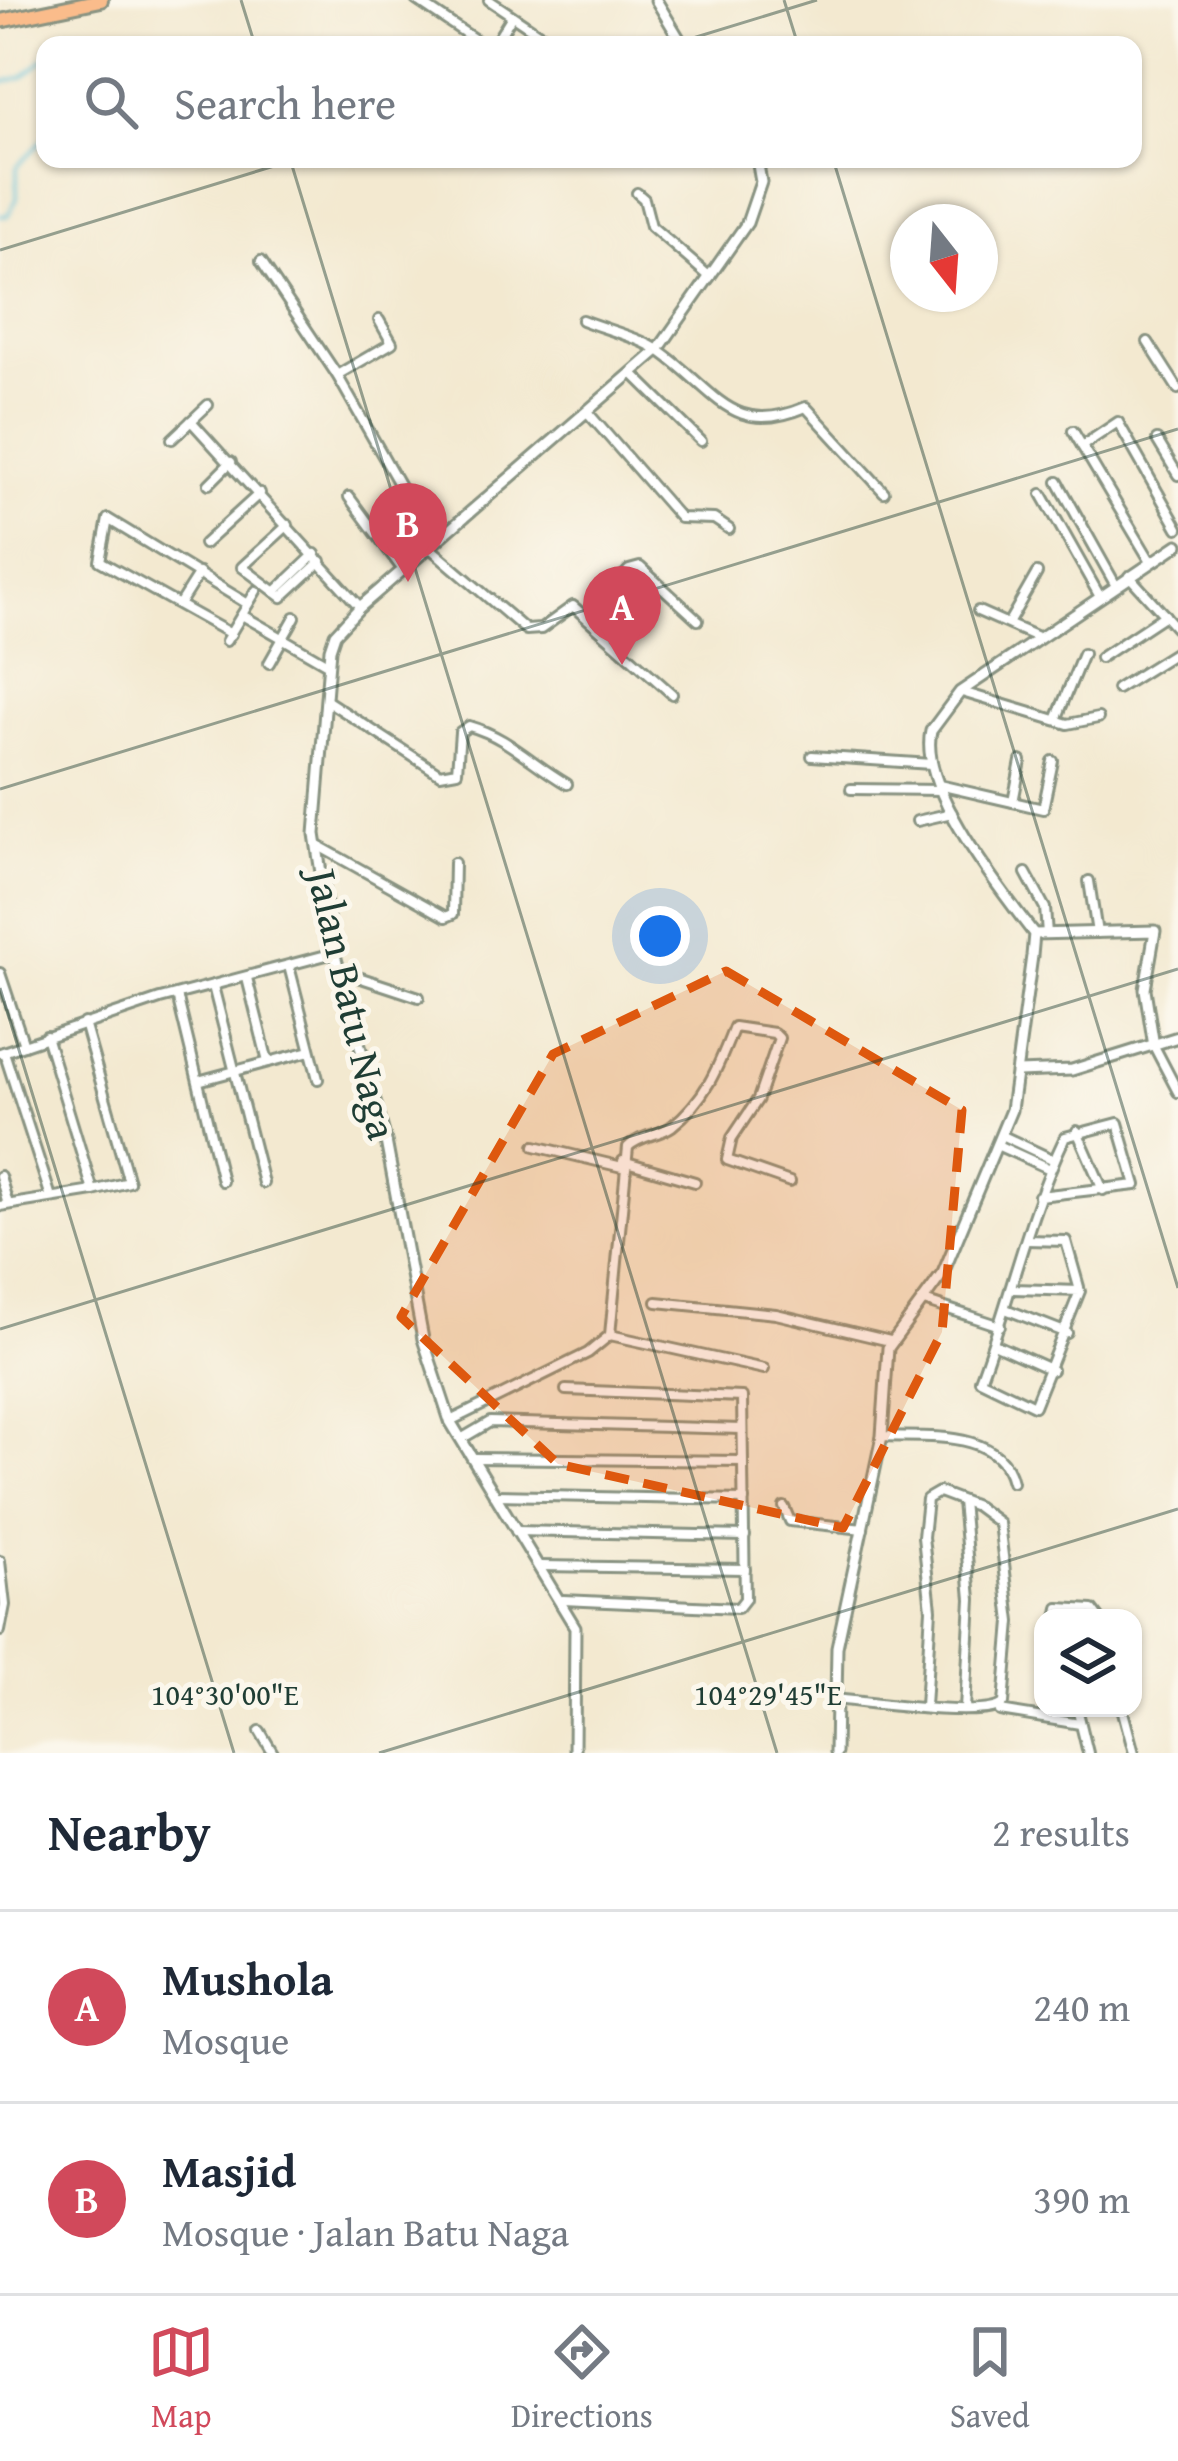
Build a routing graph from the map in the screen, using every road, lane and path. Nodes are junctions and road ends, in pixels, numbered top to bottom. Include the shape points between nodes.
1 (101, 0) edge
2 (416, 0) edge
3 (489, 0) edge
4 (656, 0) edge
5 (512, 16) junction
6 (0, 21) edge
7 (470, 36) edge
8 (500, 36) edge
9 (542, 36) edge
10 (678, 36) edge
11 (757, 168) edge
12 (637, 194) dead end
13 (261, 261) dead end
14 (710, 277) junction
15 (379, 320) dead end
16 (582, 320) dead end
17 (1148, 342) dead end
18 (658, 350) junction
19 (633, 374) junction
20 (337, 375) junction
21 (1178, 389) edge
22 (208, 405) dead end
23 (589, 414) junction
24 (191, 421) junction
25 (1073, 431) dead end
26 (172, 439) dead end
27 (701, 440) dead end
28 (1156, 440) dead end
29 (1082, 446) junction
30 (231, 463) junction
31 (1178, 475) edge
32 (1058, 482) dead end
33 (209, 484) dead end
34 (884, 492) dead end
35 (260, 493) junction
36 (1042, 494) dead end
37 (349, 497) dead end
38 (288, 525) junction
39 (1178, 528) edge
40 (729, 529) dead end
41 (204, 544) dead end
42 (1178, 545) edge
43 (431, 546) junction
44 (318, 558) junction
45 (1151, 562) junction
46 (403, 570) junction
47 (199, 573) junction
48 (1037, 573) dead end
49 (1129, 577) junction
50 (1115, 584) junction
51 (256, 590) dead end
52 (1100, 595) junction
53 (180, 603) junction
54 (248, 604) junction
55 (360, 607) junction
56 (978, 611) dead end
57 (242, 615) junction
58 (587, 615) junction
59 (1165, 615) junction
60 (295, 616) dead end
61 (698, 620) dead end
62 (1010, 622) junction
63 (1178, 630) edge
64 (1037, 637) junction
65 (282, 640) junction
66 (1178, 651) edge
67 (1083, 654) dead end
68 (1100, 658) dead end
69 (269, 663) dead end
70 (329, 665) junction
71 (1117, 689) dead end
72 (960, 692) junction
73 (672, 694) dead end
74 (326, 700) junction
75 (1098, 718) dead end
76 (1056, 720) junction
77 (812, 755) dead end
78 (1021, 760) dead end
79 (1053, 761) dead end
80 (931, 764) junction
81 (567, 784) dead end
82 (940, 787) junction
83 (851, 789) dead end
84 (1013, 802) junction
85 (954, 812) junction
86 (917, 821) dead end
87 (316, 844) junction
88 (454, 863) dead end
89 (1026, 873) dead end
90 (1089, 880) dead end
91 (1034, 934) junction
92 (1097, 934) junction
93 (1047, 935) junction
94 (334, 953) junction
95 (289, 966) junction
96 (338, 970) junction
97 (0, 973) edge
98 (247, 978) junction
99 (213, 986) junction
100 (177, 995) junction
101 (419, 997) dead end
102 (83, 1023) junction
103 (46, 1036) junction
104 (1178, 1037) edge
105 (24, 1045) junction
106 (1154, 1046) junction
107 (310, 1051) junction
108 (2, 1052) edge
109 (268, 1062) junction
110 (234, 1072) junction
111 (1018, 1072) junction
112 (318, 1079) dead end
113 (198, 1081) junction
114 (1178, 1092) edge
115 (1077, 1131) junction
116 (999, 1140) junction
117 (535, 1146) dead end
118 (623, 1164) junction
119 (1052, 1164) junction
120 (0, 1175) edge
121 (222, 1181) dead end
122 (695, 1182) dead end
123 (790, 1182) dead end
124 (263, 1183) dead end
125 (1104, 1190) junction
126 (93, 1191) junction
127 (1040, 1196) junction
128 (51, 1197) junction
129 (4, 1205) edge
130 (1027, 1240) junction
131 (1078, 1287) junction
132 (1014, 1289) junction
133 (924, 1301) junction
134 (657, 1302) dead end
135 (1008, 1310) junction
136 (1000, 1326) junction
137 (1067, 1333) junction
138 (610, 1335) junction
139 (890, 1341) junction
140 (994, 1344) junction
141 (764, 1369) dead end
142 (1052, 1370) junction
143 (566, 1390) dead end
144 (450, 1421) junction
145 (742, 1429) junction
146 (882, 1436) junction
147 (460, 1440) junction
148 (469, 1458) junction
149 (742, 1461) junction
150 (1012, 1482) dead end
151 (492, 1495) junction
152 (744, 1500) junction
153 (962, 1500) junction
154 (784, 1507) dead end
155 (863, 1529) junction
156 (516, 1531) junction
157 (745, 1536) junction
158 (0, 1562) edge
159 (540, 1566) junction
160 (745, 1569) junction
161 (563, 1600) junction
162 (0, 1630) edge
163 (834, 1699) junction
164 (925, 1706) junction
165 (965, 1709) junction
166 (998, 1710) junction
167 (1079, 1717) edge
168 (1124, 1717) edge
169 (1080, 1724) junction
170 (260, 1731) dead end
171 (272, 1753) edge
172 (574, 1753) edge
173 (835, 1753) edge
174 (1088, 1753) edge
175 (1134, 1753) edge

1 - 6 highway
2 - 7 street
3 - 5 street
4 - 10 street
5 - 8 street
5 - 9 street
11 - 14 street, Jalan Batu Naga via 757,197
12 - 14 street via 651,226
13 - 20 street
14 - 18 street, Jalan Batu Naga
15 - 20 street via 392,344
16 - 18 street
17 - 21 street
18 - 19 street, Jalan Batu Naga
18 - 34 street via 734,414 784,418 806,407
19 - 23 street, Jalan Batu Naga
19 - 27 street
20 - 43 street
22 - 24 street
23 - 40 street via 680,518 714,519
23 - 43 street, Jalan Batu Naga
24 - 26 street
24 - 30 street
25 - 29 street
28 - 31 street
29 - 39 street via 1118,422
29 - 45 street
30 - 33 street
30 - 35 street
32 - 50 street
35 - 38 street
35 - 41 street
36 - 52 street
37 - 46 street
38 - 44 street
38 - 44 street via 242,565 283,597
42 - 45 street
43 - 46 street, Jalan Batu Naga
43 - 58 street via 526,630 541,629 568,606
44 - 55 street
45 - 49 street
46 - 55 street, Jalan Batu Naga
47 - 53 street
47 - 53 street via 108,519 100,561
47 - 54 street
48 - 62 street
49 - 50 street
49 - 59 street
50 - 52 street
51 - 54 street
52 - 64 street
53 - 57 street via 228,637
54 - 57 street
55 - 70 street, Jalan Batu Naga via 332,638
56 - 62 street
57 - 65 street
58 - 61 street via 634,566
58 - 73 street
59 - 63 street
59 - 68 street
60 - 65 street
62 - 64 street
64 - 72 street
65 - 69 street
65 - 70 street
66 - 71 street
67 - 76 street
70 - 74 street, Jalan Batu Naga
72 - 76 street
72 - 80 street via 931,731
74 - 81 street via 440,774 457,771 460,732 469,726 513,744 520,758
74 - 87 street, Jalan Batu Naga
75 - 76 street
77 - 80 street
78 - 84 street
79 - 84 street via 1046,808
80 - 82 street
82 - 83 street
82 - 84 street
82 - 85 street
85 - 86 street
85 - 91 street
87 - 88 street via 446,917 453,914
87 - 94 street, Jalan Batu Naga
89 - 93 street via 1045,908
90 - 92 street
91 - 93 street
91 - 111 street
92 - 93 street
92 - 106 street via 1156,932 1145,989
94 - 95 street
94 - 96 street, Jalan Batu Naga
95 - 98 street
95 - 107 street
96 - 101 street
96 - 144 street, Jalan Batu Naga via 386,1142 423,1339
97 - 105 street
98 - 99 street
98 - 109 street
99 - 100 street
99 - 110 street
100 - 102 street
100 - 113 street
102 - 103 street
102 - 126 street via 129,1182
103 - 105 street
103 - 126 street
104 - 106 street
105 - 108 street
106 - 111 street via 1072,1070
106 - 114 street
107 - 109 street
107 - 112 street
108 - 128 street
109 - 110 street
110 - 113 street
110 - 124 street
111 - 116 street
113 - 121 street
115 - 119 street
115 - 125 street
115 - 125 street via 1118,1123 1137,1181
116 - 119 street
116 - 133 street
117 - 118 street
118 - 122 street
118 - 123 street via 631,1144 670,1127 713,1082 733,1028 776,1034 778,1042 725,1165
118 - 138 street
119 - 127 street
120 - 129 street
125 - 127 street
126 - 128 street
127 - 130 street
128 - 129 street
130 - 131 street via 1066,1241
130 - 132 street
131 - 132 street
131 - 137 street
132 - 135 street
133 - 136 street
133 - 139 street
134 - 139 street via 776,1314
135 - 136 street
135 - 137 street
136 - 140 street
137 - 142 street
138 - 141 street
138 - 144 street
139 - 146 street
140 - 142 street
140 - 142 street via 981,1384 1034,1406
143 - 145 street via 738,1394
144 - 147 street, Jalan Batu Naga
145 - 147 street via 490,1422
145 - 149 street
146 - 150 street via 988,1449 1003,1457
146 - 155 street
147 - 148 street, Jalan Batu Naga
148 - 149 street
148 - 151 street, Jalan Batu Naga
149 - 152 street
151 - 152 street
151 - 156 street, Jalan Batu Naga
152 - 157 street
153 - 164 street via 939,1492 927,1499
153 - 165 street via 970,1599
153 - 166 street via 998,1520 1003,1543 1010,1642
154 - 155 street via 790,1521
155 - 163 street via 839,1634
156 - 157 street
156 - 159 street, Jalan Batu Naga
157 - 160 street
158 - 162 street
159 - 160 street
159 - 161 street, Jalan Batu Naga
160 - 161 street via 745,1599 737,1608
161 - 172 street, Jalan Batu Naga via 574,1627
163 - 164 street
163 - 173 street
164 - 165 street
165 - 166 street
166 - 169 street
167 - 169 street
168 - 175 street
169 - 174 street
170 - 171 street

